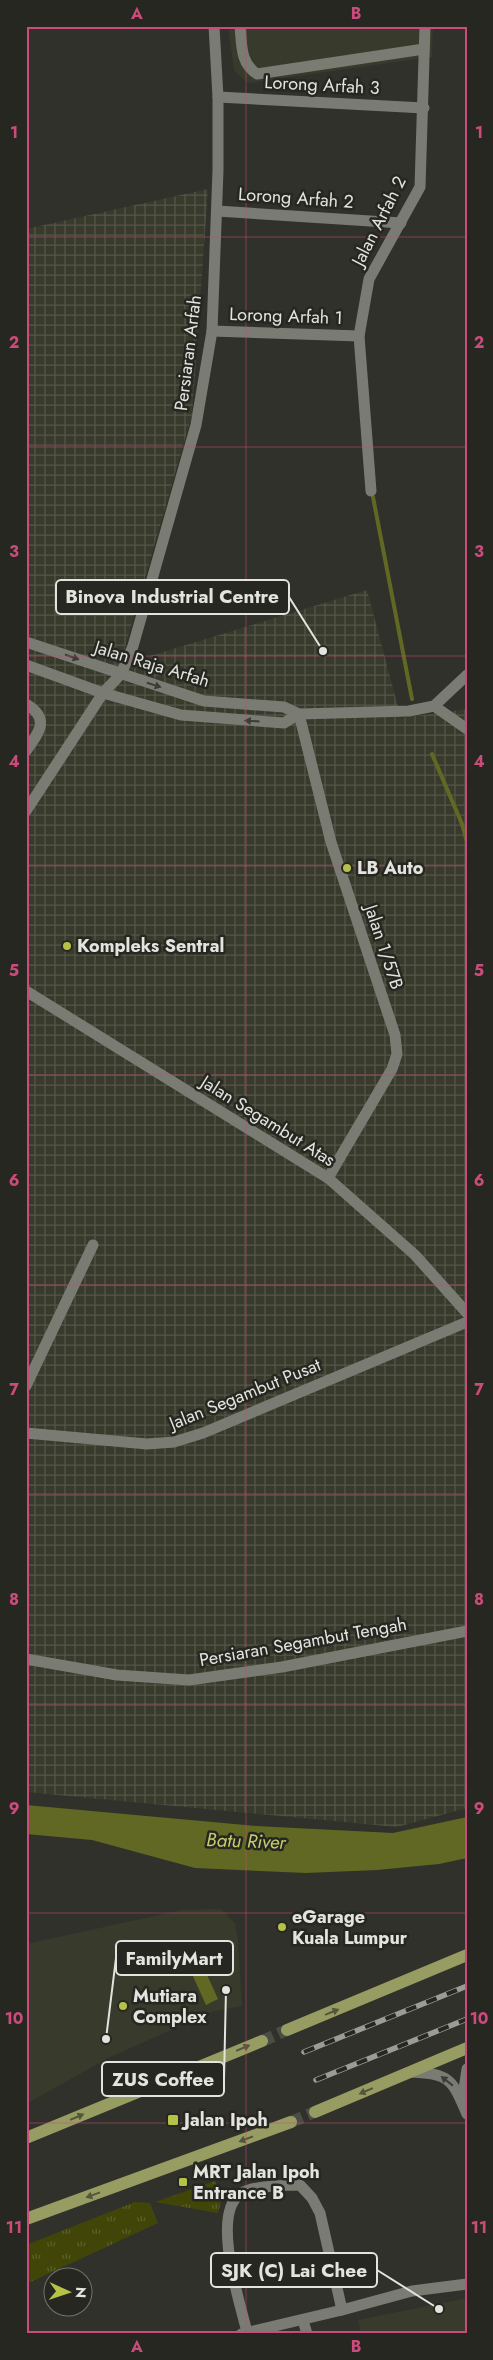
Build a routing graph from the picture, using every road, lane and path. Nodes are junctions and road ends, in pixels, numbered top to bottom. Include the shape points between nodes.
1 (214, 26) edge
2 (240, 26) edge
3 (425, 26) edge
4 (424, 50) junction
5 (218, 97) junction
6 (424, 108) junction
7 (217, 211) junction
8 (401, 223) junction
9 (212, 331) junction
10 (359, 336) junction
11 (371, 491) dead end
12 (26, 642) edge
13 (26, 665) edge
14 (120, 674) junction
15 (467, 675) edge
16 (103, 693) junction
17 (26, 704) edge
18 (434, 706) junction
19 (299, 714) junction
20 (467, 729) edge
21 (26, 751) edge
22 (26, 811) edge
23 (26, 990) edge
24 (328, 1178) junction
25 (93, 1245) dead end
26 (467, 1313) edge
27 (467, 1322) edge
28 (26, 1386) edge
29 (26, 1433) edge
30 (467, 1631) edge
31 (26, 1658) edge
32 (467, 1955) edge
33 (287, 2030) tunnel mouth
34 (262, 2040) tunnel mouth
35 (467, 2048) edge
36 (467, 2069) edge
37 (411, 2072) junction
38 (315, 2112) tunnel mouth
39 (467, 2113) edge
40 (291, 2122) tunnel mouth
41 (26, 2138) edge
42 (26, 2219) edge
43 (467, 2284) edge
44 (342, 2310) junction
45 (303, 2320) junction
46 (244, 2333) edge
47 (307, 2334) edge

1 - 5 street, Persiaran Arfah
2 - 4 street via 244,61 257,74
3 - 4 street, Jalan Arfah 2
4 - 6 street, Jalan Arfah 2
5 - 6 street, Lorong Arfah 3
5 - 7 street, Persiaran Arfah
6 - 8 street, Jalan Arfah 2 via 420,187
7 - 8 street, Lorong Arfah 2
7 - 9 street, Persiaran Arfah
8 - 10 street, Jalan Arfah 2 via 369,279
9 - 10 street, Lorong Arfah 1
9 - 14 street, Persiaran Arfah via 196,425 133,646
10 - 11 street, Jalan Arfah 2
12 -> 14 street, Jalan Raja Arfah
13 - 16 street, Jalan Raja Arfah
14 - 16 street, Persiaran Arfah
14 -> 19 street, Jalan Raja Arfah via 204,701 284,707
15 - 18 street
19 -> 16 street, Jalan Raja Arfah via 284,723 181,716
16 - 22 street, Persiaran Arfah
17 - 21 street via 37,710 41,722 39,732
18 - 19 street, Jalan Raja Arfah via 409,711
18 - 20 street
19 - 24 street, Jalan 1/57B via 331,842 395,1036 397,1054 392,1070
23 - 24 street, Jalan Segambut Atas
24 - 26 street, Jalan Segambut Atas via 415,1255
25 - 28 street
27 - 29 street, Jalan Segambut Pusat via 203,1433 174,1442 146,1444
30 - 31 street, Persiaran Segambut Tengah via 282,1667 189,1680 117,1675
33 -> 32 main road
41 -> 34 main road
35 - 37 main road
36 - 39 street via 464,2089
37 -> 38 main road
39 -> 37 street via 456,2089 445,2077
40 -> 42 main road
43 - 44 street via 412,2291
44 - 45 street
44 - 46 street via 320,2213 300,2185 278,2184 240,2193 228,2213 228,2244
45 - 46 street
45 - 47 street

